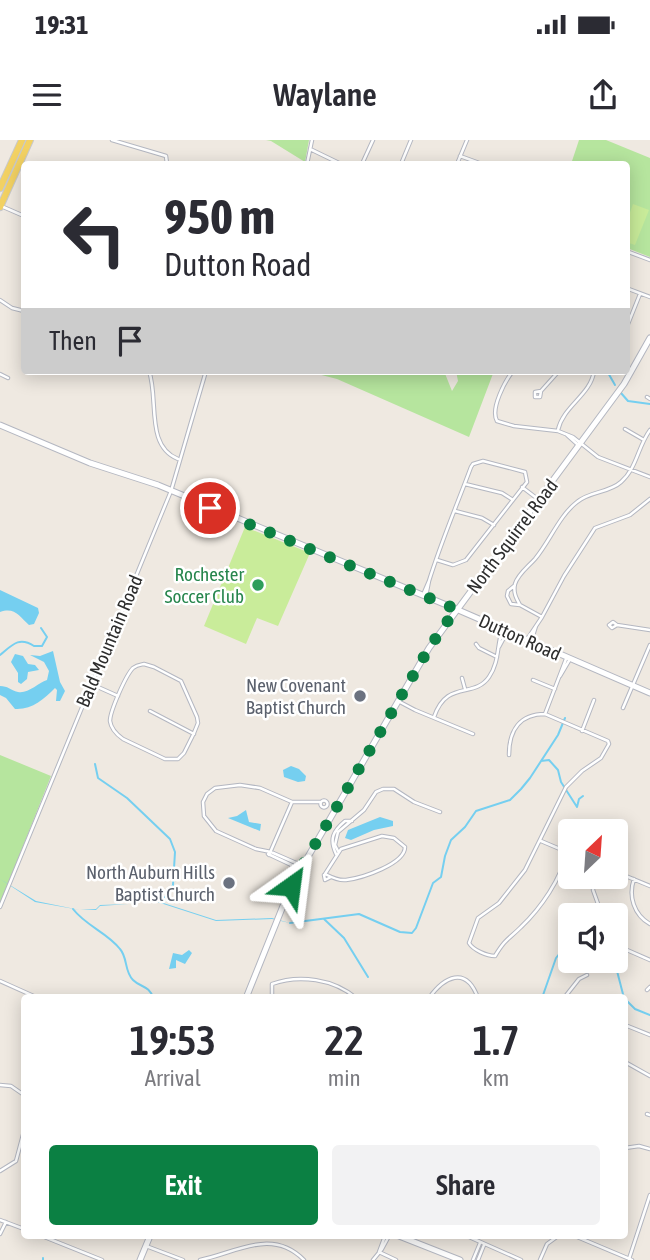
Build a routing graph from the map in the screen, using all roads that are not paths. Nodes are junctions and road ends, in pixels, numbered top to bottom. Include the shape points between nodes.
1 (22, 140) edge
2 (30, 140) edge
3 (112, 140) edge
4 (312, 140) edge
5 (373, 140) edge
6 (411, 140) edge
7 (467, 140) edge
8 (310, 149) junction
9 (460, 156) junction
10 (167, 161) edge
11 (308, 161) edge
12 (335, 161) edge
13 (363, 161) edge
14 (402, 161) edge
15 (458, 161) edge
16 (474, 161) edge
17 (0, 188) edge
18 (0, 206) edge
19 (21, 215) edge
20 (630, 252) edge
21 (650, 260) edge
22 (630, 289) edge
23 (640, 293) junction
24 (650, 298) edge
25 (0, 300) edge
26 (21, 311) edge
27 (630, 319) edge
28 (650, 338) edge
29 (0, 374) edge
30 (150, 375) edge
31 (205, 375) edge
32 (510, 375) edge
33 (555, 375) edge
34 (593, 375) edge
35 (8, 378) dead end
36 (541, 391) dead end
37 (0, 425) edge
38 (625, 429) dead end
39 (650, 430) edge
40 (558, 431) junction
41 (643, 440) junction
42 (580, 444) junction
43 (180, 459) junction
44 (632, 470) junction
45 (650, 477) edge
46 (465, 484) junction
47 (523, 487) junction
48 (171, 491) junction
49 (513, 500) junction
50 (540, 500) junction
51 (649, 502) edge
52 (455, 512) junction
53 (494, 525) junction
54 (437, 560) junction
55 (514, 585) junction
56 (424, 596) junction
57 (520, 605) junction
58 (456, 609) junction
59 (542, 617) junction
60 (617, 625) dead end
61 (650, 630) edge
62 (504, 631) junction
63 (529, 642) junction
64 (476, 645) dead end
65 (650, 645) edge
66 (497, 657) junction
67 (568, 659) junction
68 (462, 678) dead end
69 (533, 680) dead end
70 (91, 684) junction
71 (632, 686) junction
72 (465, 689) junction
73 (555, 689) junction
74 (650, 694) edge
75 (118, 696) junction
76 (594, 700) dead end
77 (398, 701) junction
78 (623, 708) dead end
79 (150, 711) dead end
80 (545, 714) junction
81 (434, 717) junction
82 (582, 731) junction
83 (194, 734) junction
84 (473, 734) dead end
85 (509, 755) dead end
86 (292, 802) junction
87 (320, 803) dead end
88 (440, 812) dead end
89 (327, 825) junction
90 (337, 831) junction
91 (541, 841) junction
92 (337, 853) junction
93 (270, 854) junction
94 (301, 868) junction
95 (628, 877) edge
96 (634, 880) junction
97 (650, 886) edge
98 (0, 907) edge
99 (650, 924) edge
100 (628, 950) edge
101 (650, 960) edge
102 (587, 975) dead end
103 (0, 981) edge
104 (29, 994) edge
105 (248, 994) edge
106 (272, 994) edge
107 (350, 994) edge
108 (433, 994) edge
109 (476, 994) edge
110 (567, 994) edge
111 (628, 1026) edge
112 (650, 1035) edge
113 (628, 1064) edge
114 (650, 1076) edge
115 (0, 1085) edge
116 (21, 1093) edge
117 (21, 1142) edge
118 (628, 1148) edge
119 (650, 1149) edge
120 (0, 1171) edge
121 (650, 1195) edge
122 (2, 1222) edge
123 (21, 1228) edge
124 (0, 1234) edge
125 (50, 1239) edge
126 (149, 1239) edge
127 (386, 1239) edge
128 (407, 1239) edge
129 (473, 1239) edge
130 (554, 1239) edge
131 (583, 1239) edge
132 (592, 1239) edge
133 (591, 1242) junction
134 (482, 1244) junction
135 (146, 1245) junction
136 (379, 1252) junction
137 (630, 1259) edge
138 (102, 1260) edge
139 (140, 1260) edge
140 (183, 1260) edge
141 (200, 1260) edge
142 (304, 1260) edge
143 (373, 1260) edge
144 (396, 1260) edge
145 (460, 1260) edge
146 (476, 1260) edge
147 (521, 1260) edge
148 (540, 1260) edge

1 - 17 main road
2 - 18 main road
3 - 10 street via 166,156
4 - 8 street
5 - 13 street
6 - 14 street
7 - 9 street
8 - 11 street
8 - 12 street
9 - 15 street
9 - 16 street
18 - 19 street
20 - 21 street
22 - 23 street
23 - 24 street
23 - 27 street
25 - 26 street
28 - 42 street, North Squirrel Road via 631,375
29 - 35 street
30 - 43 street via 160,443
31 - 43 street, Bald Mountain Road
32 - 40 street via 494,418 514,426
33 - 36 street
34 - 40 street
37 - 48 street, Dutton Road
38 - 41 street
39 - 41 street
40 - 42 street
41 - 44 street
42 - 44 street via 598,457
42 - 50 street, North Squirrel Road
43 - 48 street, Bald Mountain Road
44 - 45 street
44 - 55 street via 611,488 577,502
46 - 47 street via 475,462 483,461 522,469 527,474
46 - 49 street
46 - 52 street
47 - 49 street
47 - 50 street
48 - 56 street, Dutton Road
48 - 70 street, Bald Mountain Road
49 - 53 street
50 - 58 street, North Squirrel Road
51 - 59 street via 622,519 595,528
52 - 53 street
52 - 54 street
53 - 54 street via 463,562 448,565
54 - 56 street
55 - 57 street
55 - 57 street via 507,596 511,604
56 - 58 street, Dutton Road
57 - 59 street
58 - 62 street, Dutton Road
58 - 77 street, North Squirrel Road
59 - 63 street via 532,628
60 - 61 street
62 - 63 street, Dutton Road
62 - 66 street
63 - 67 street, Dutton Road
64 - 66 street
65 - 71 street
66 - 72 street via 485,682
67 - 71 street, Dutton Road
67 - 73 street
68 - 72 street
69 - 73 street
70 - 75 street
70 - 98 street, Bald Mountain Road
71 - 74 street, Dutton Road
71 - 78 street
72 - 81 street via 443,699
73 - 80 street
75 - 83 street via 110,722 123,739 174,760 184,753
75 - 83 street via 135,667 149,665 166,673 183,684 198,720
76 - 82 street
77 - 81 street
77 - 89 street, North Squirrel Road
79 - 83 street
80 - 82 street
80 - 85 street via 522,721
81 - 84 street
82 - 91 street via 608,742 601,758 562,793
86 - 87 street
86 - 93 street
86 - 93 street via 245,785 218,787 205,796 203,813 214,829
88 - 90 street via 394,789 383,789
89 - 90 street
89 - 94 street, North Squirrel Road
90 - 92 street
91 - 91 street via 566,852 553,887 494,956 474,948 469,943 476,921 502,899
92 - 92 street via 382,835 407,849 397,862 347,880 325,874
93 - 94 street
94 - 105 street, North Squirrel Road
95 - 96 street
96 - 97 street
96 - 99 street via 634,905
100 - 101 street
102 - 110 street
103 - 104 street
106 - 107 street via 272,984 296,979 336,984
108 - 109 street via 446,979 455,978 470,984
111 - 112 street
113 - 114 street
115 - 116 street
117 - 120 street via 16,1161
118 - 119 street
121 - 137 street
122 - 123 street
122 - 124 street
125 - 138 street
126 - 135 street
127 - 136 street
128 - 145 street
129 - 134 street
130 - 148 street
131 - 133 street
132 - 133 street
133 - 137 street
134 - 146 street
134 - 147 street
135 - 139 street
135 - 140 street
136 - 143 street
136 - 144 street
141 - 142 street via 242,1246 270,1244 289,1248

